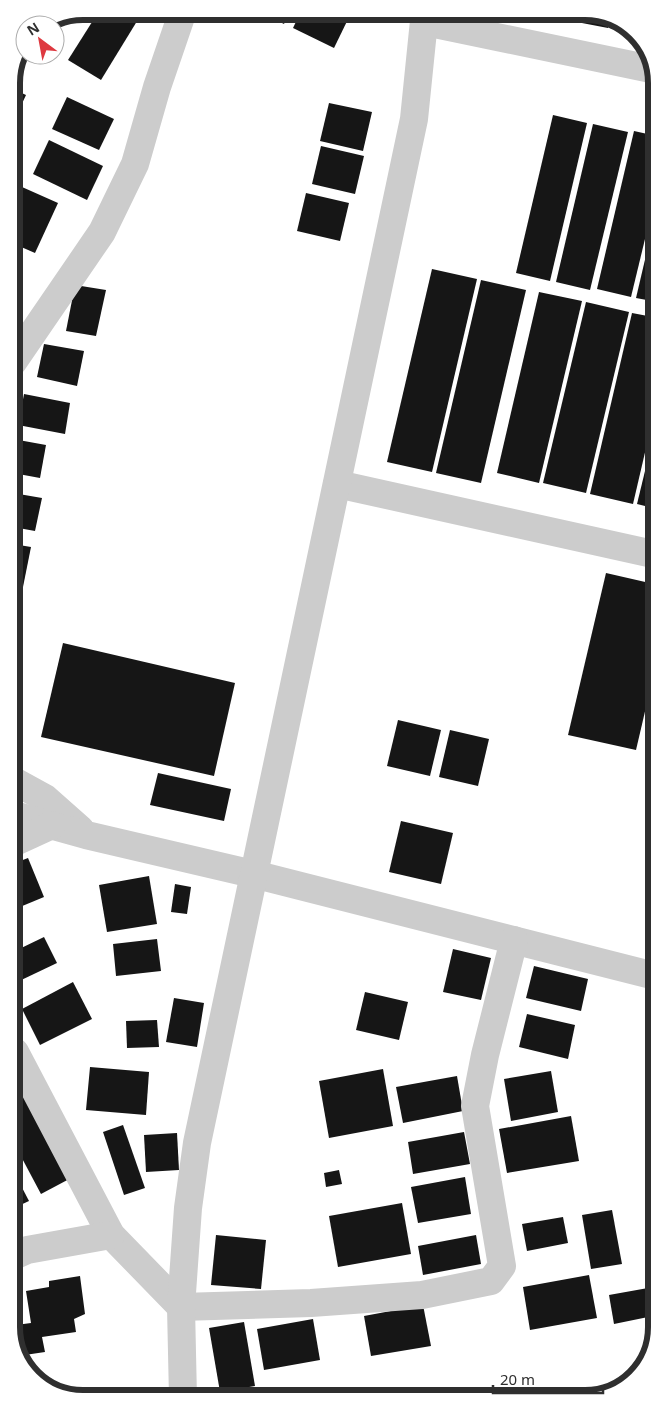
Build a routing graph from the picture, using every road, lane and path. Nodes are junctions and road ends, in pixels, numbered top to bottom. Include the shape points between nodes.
1 (180, 20) edge
2 (425, 20) edge
3 (442, 20) edge
4 (646, 68) edge
5 (20, 350) edge
6 (337, 484) junction
7 (648, 553) edge
8 (20, 784) edge
9 (20, 817) edge
10 (52, 825) junction
11 (86, 835) junction
12 (20, 839) edge
13 (253, 874) junction
14 (514, 940) junction
15 (648, 974) edge
16 (20, 1061) edge
17 (112, 1235) junction
18 (20, 1253) edge
19 (181, 1307) junction
20 (183, 1390) edge

1 - 5 street via 135,164 102,232
2 - 6 street via 414,119
3 - 4 street
6 - 7 street
6 - 13 street
8 - 11 street via 44,798
9 - 10 street
10 - 11 street
10 - 12 street
11 - 13 street
13 - 14 street
13 - 19 street via 197,1143 188,1208
14 - 15 street
14 - 19 street via 475,1106 502,1266 490,1281 422,1295
16 - 17 street
17 - 18 street
17 - 19 street
19 - 20 street

